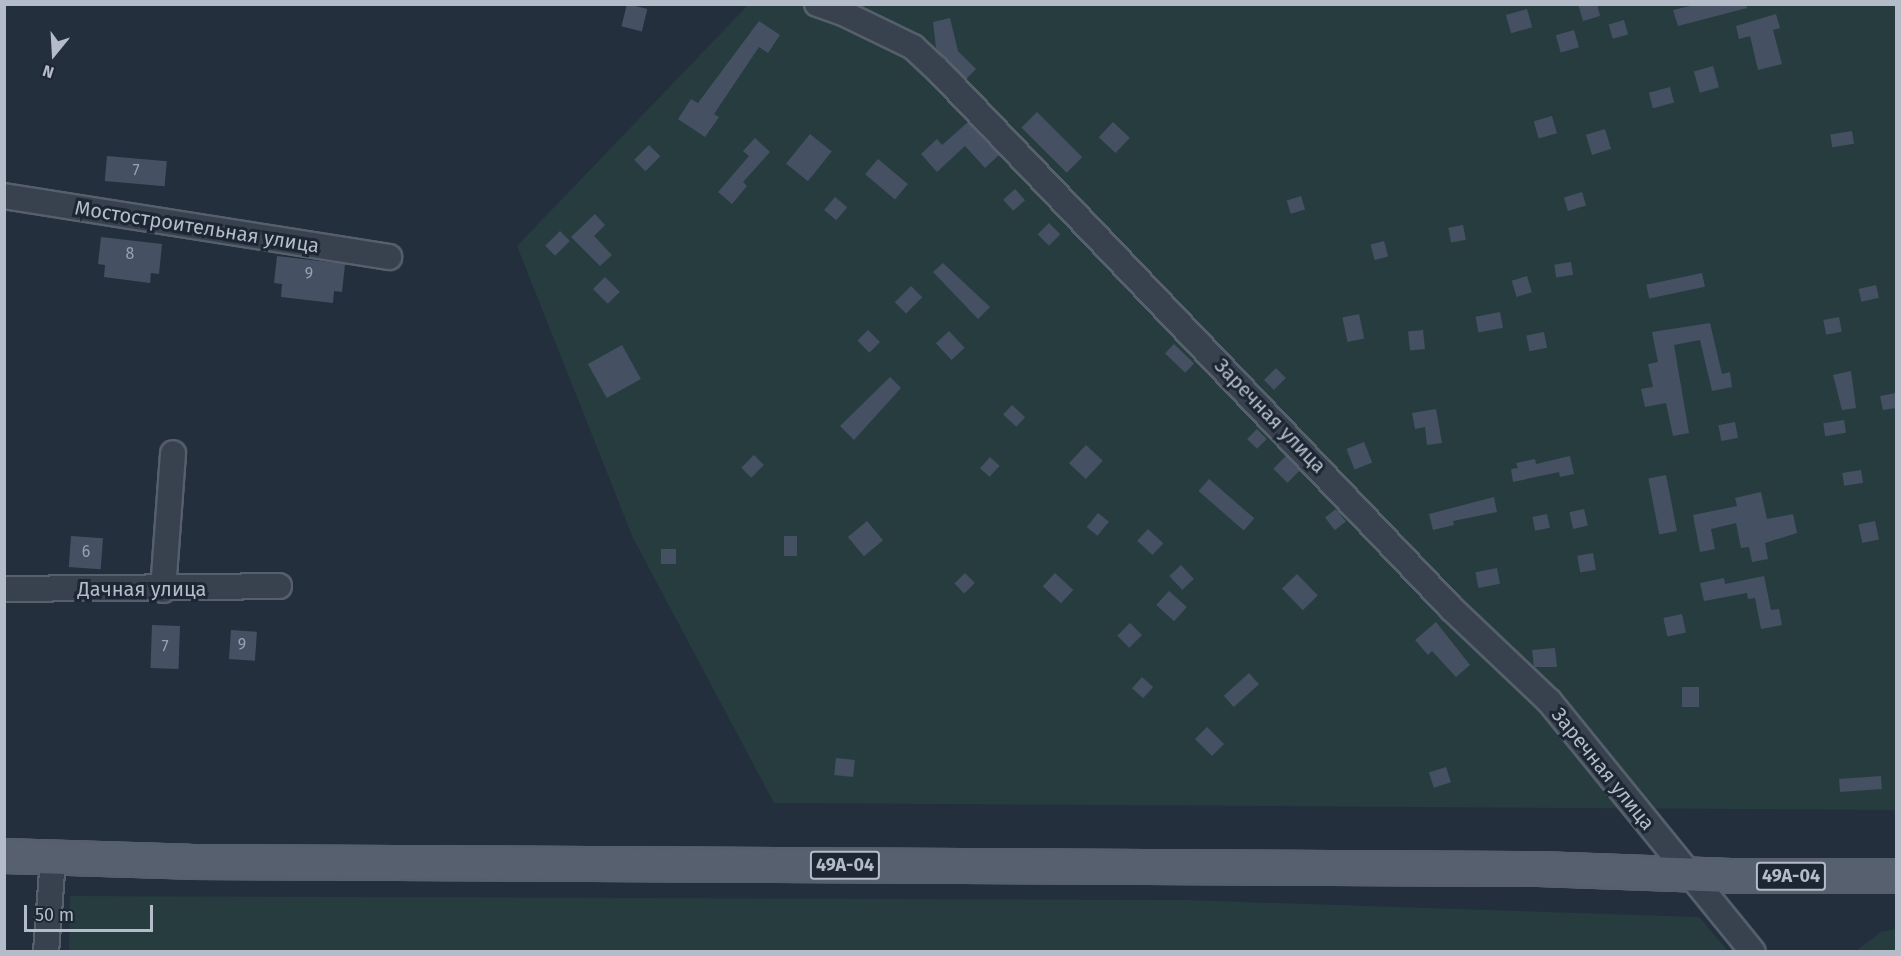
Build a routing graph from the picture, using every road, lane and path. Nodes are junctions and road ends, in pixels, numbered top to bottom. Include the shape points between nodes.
1 (817, 4) edge
2 (4, 196) edge
3 (389, 257) dead end
4 (173, 453) dead end
5 (279, 586) dead end
6 (4, 589) edge
7 (163, 590) junction
8 (4, 856) edge
9 (53, 859) junction
10 (1686, 873) junction
11 (1896, 876) edge
12 (46, 951) edge
13 (1753, 951) edge

1 - 10 street, Заречная улица via 913,47 937,69 1451,608 1549,701
2 - 3 street, Мостостроительная улица
4 - 7 street
5 - 7 street, Дачная улица
6 - 7 street, Дачная улица
8 - 9 main road, 49А-04
9 - 10 main road, 49А-04
9 - 12 street
10 - 11 main road, 49А-04
10 - 13 street, Заречная улица

